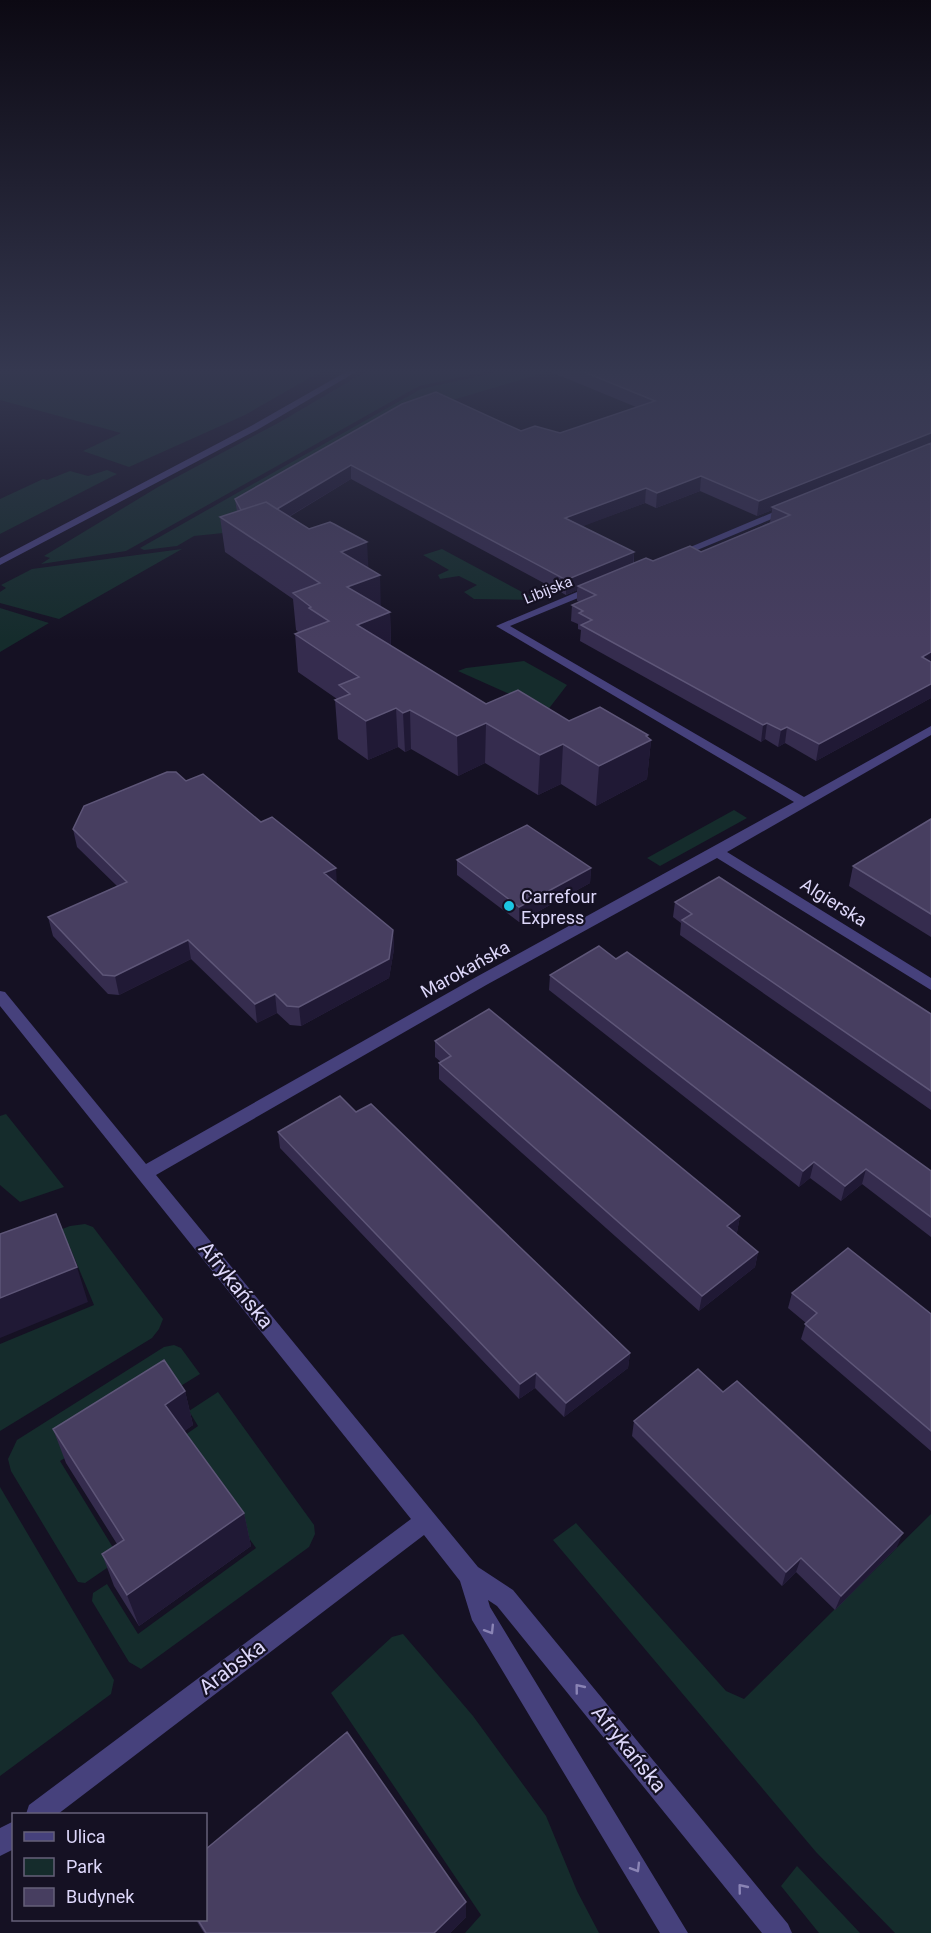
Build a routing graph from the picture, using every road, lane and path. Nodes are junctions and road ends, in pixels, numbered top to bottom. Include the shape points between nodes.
1 (195, 459) edge
2 (796, 506) edge
3 (660, 561) edge
4 (0, 562) edge
5 (607, 583) edge
6 (931, 730) edge
7 (803, 802) junction
8 (717, 852) junction
9 (931, 985) edge
10 (0, 996) edge
11 (145, 1173) junction
12 (427, 1520) junction
13 (470, 1575) junction
14 (41, 1813) edge
15 (675, 1933) edge
16 (779, 1933) edge

1 - 4 street
2 - 3 street
5 - 7 street, Libijska via 501,626
6 - 7 street, Marokańska
7 - 8 street, Marokańska
8 - 9 street, Algierska
8 - 11 street, Marokańska
10 - 11 street, Afrykańska
11 - 12 street, Afrykańska
12 - 13 street, Afrykańska
12 - 14 street, Arabska
13 -> 15 street, Afrykańska via 480,1612
16 -> 13 street, Afrykańska via 505,1598

